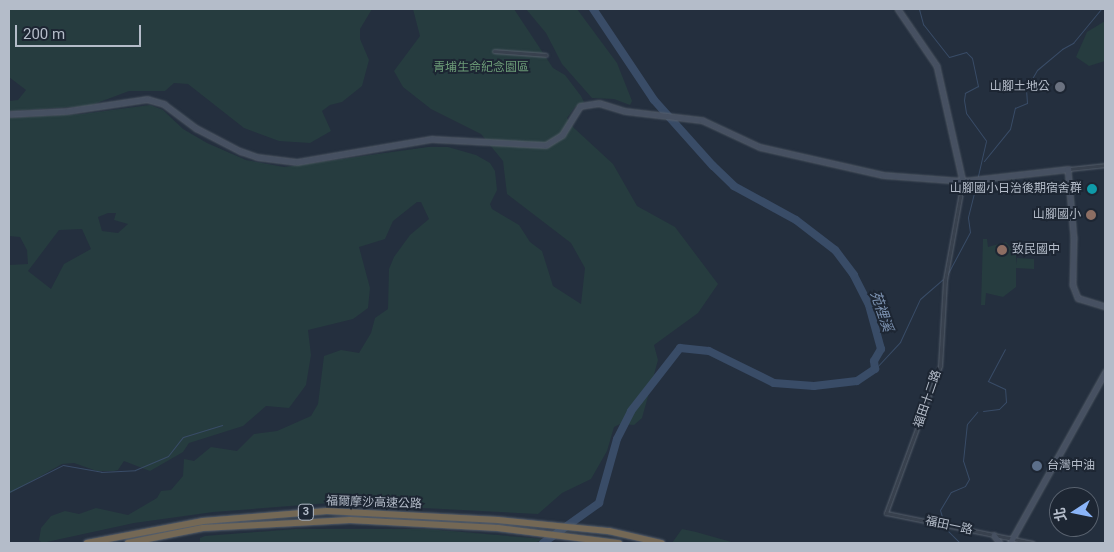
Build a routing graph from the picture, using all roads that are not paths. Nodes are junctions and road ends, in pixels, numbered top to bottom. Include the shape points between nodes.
1 (898, 9) edge
2 (494, 51) dead end
3 (546, 55) dead end
4 (9, 114) edge
5 (1105, 165) edge
6 (1068, 169) junction
7 (963, 181) junction
8 (1105, 306) edge
9 (1105, 372) edge
10 (886, 513) joint
11 (994, 535) junction
12 (1011, 541) edge
13 (87, 543) edge
14 (128, 543) edge
15 (619, 543) edge
16 (662, 543) edge
17 (1000, 543) edge
18 (1033, 543) edge

1 - 7 main road via 937,66
2 - 3 street
4 - 7 main road via 67,111 147,99 164,104 196,128 240,151 257,157 297,162 432,139 552,144 576,110 588,104 702,120 778,152 883,175
5 - 6 street
6 - 7 main road
6 - 8 main road via 1074,238 1073,285 1078,298
7 - 10 street, 福田十二路 via 945,280 940,366
9 - 12 main road
10 - 11 street, 福田一路
11 - 12 street, 福田一路
11 - 17 main road
12 - 18 street, 福田一路
13 - 16 highway, 福爾摩沙高速公路 / 3 via 203,521 327,511 498,520 609,531
14 - 15 highway, 福爾摩沙高速公路 / 3 via 203,528 350,520 498,528

